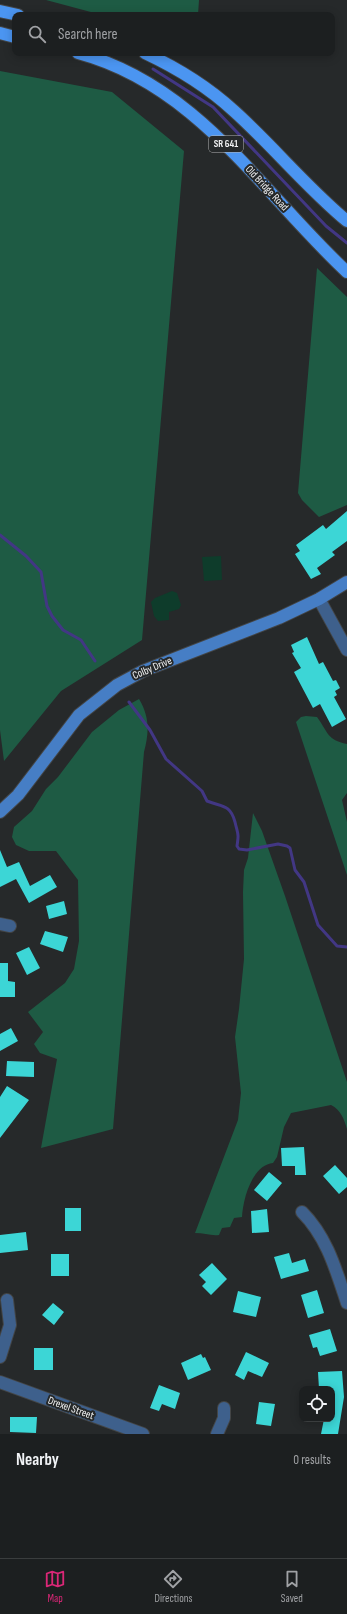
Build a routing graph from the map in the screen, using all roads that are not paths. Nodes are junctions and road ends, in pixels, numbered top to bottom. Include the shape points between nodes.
1 (0, 11) edge
2 (12, 14) edge
3 (0, 33) edge
4 (12, 36) edge
5 (86, 56) edge
6 (151, 56) edge
7 (347, 221) edge
8 (347, 272) edge
9 (347, 582) edge
10 (319, 599) junction
11 (347, 650) edge
12 (0, 812) edge
13 (302, 1212) dead end
14 (7, 1300) dead end
15 (347, 1303) edge
16 (0, 1357) edge
17 (0, 1382) edge
18 (224, 1408) dead end
19 (142, 1434) edge
20 (218, 1434) edge

1 - 2 main road
3 - 4 main road
5 - 8 main road, Old Bridge Road / SR 641 via 146,82 186,108 225,144
6 - 7 main road, SR 641 via 189,76 233,110 306,184
9 - 10 street, Colby Drive
10 - 11 street
10 - 12 street, Colby Drive via 279,618 143,671 117,685 79,715 18,795
13 - 15 street via 315,1226 326,1245
14 - 16 street via 10,1325
17 - 19 street, Drexel Street
18 - 20 street via 224,1418

